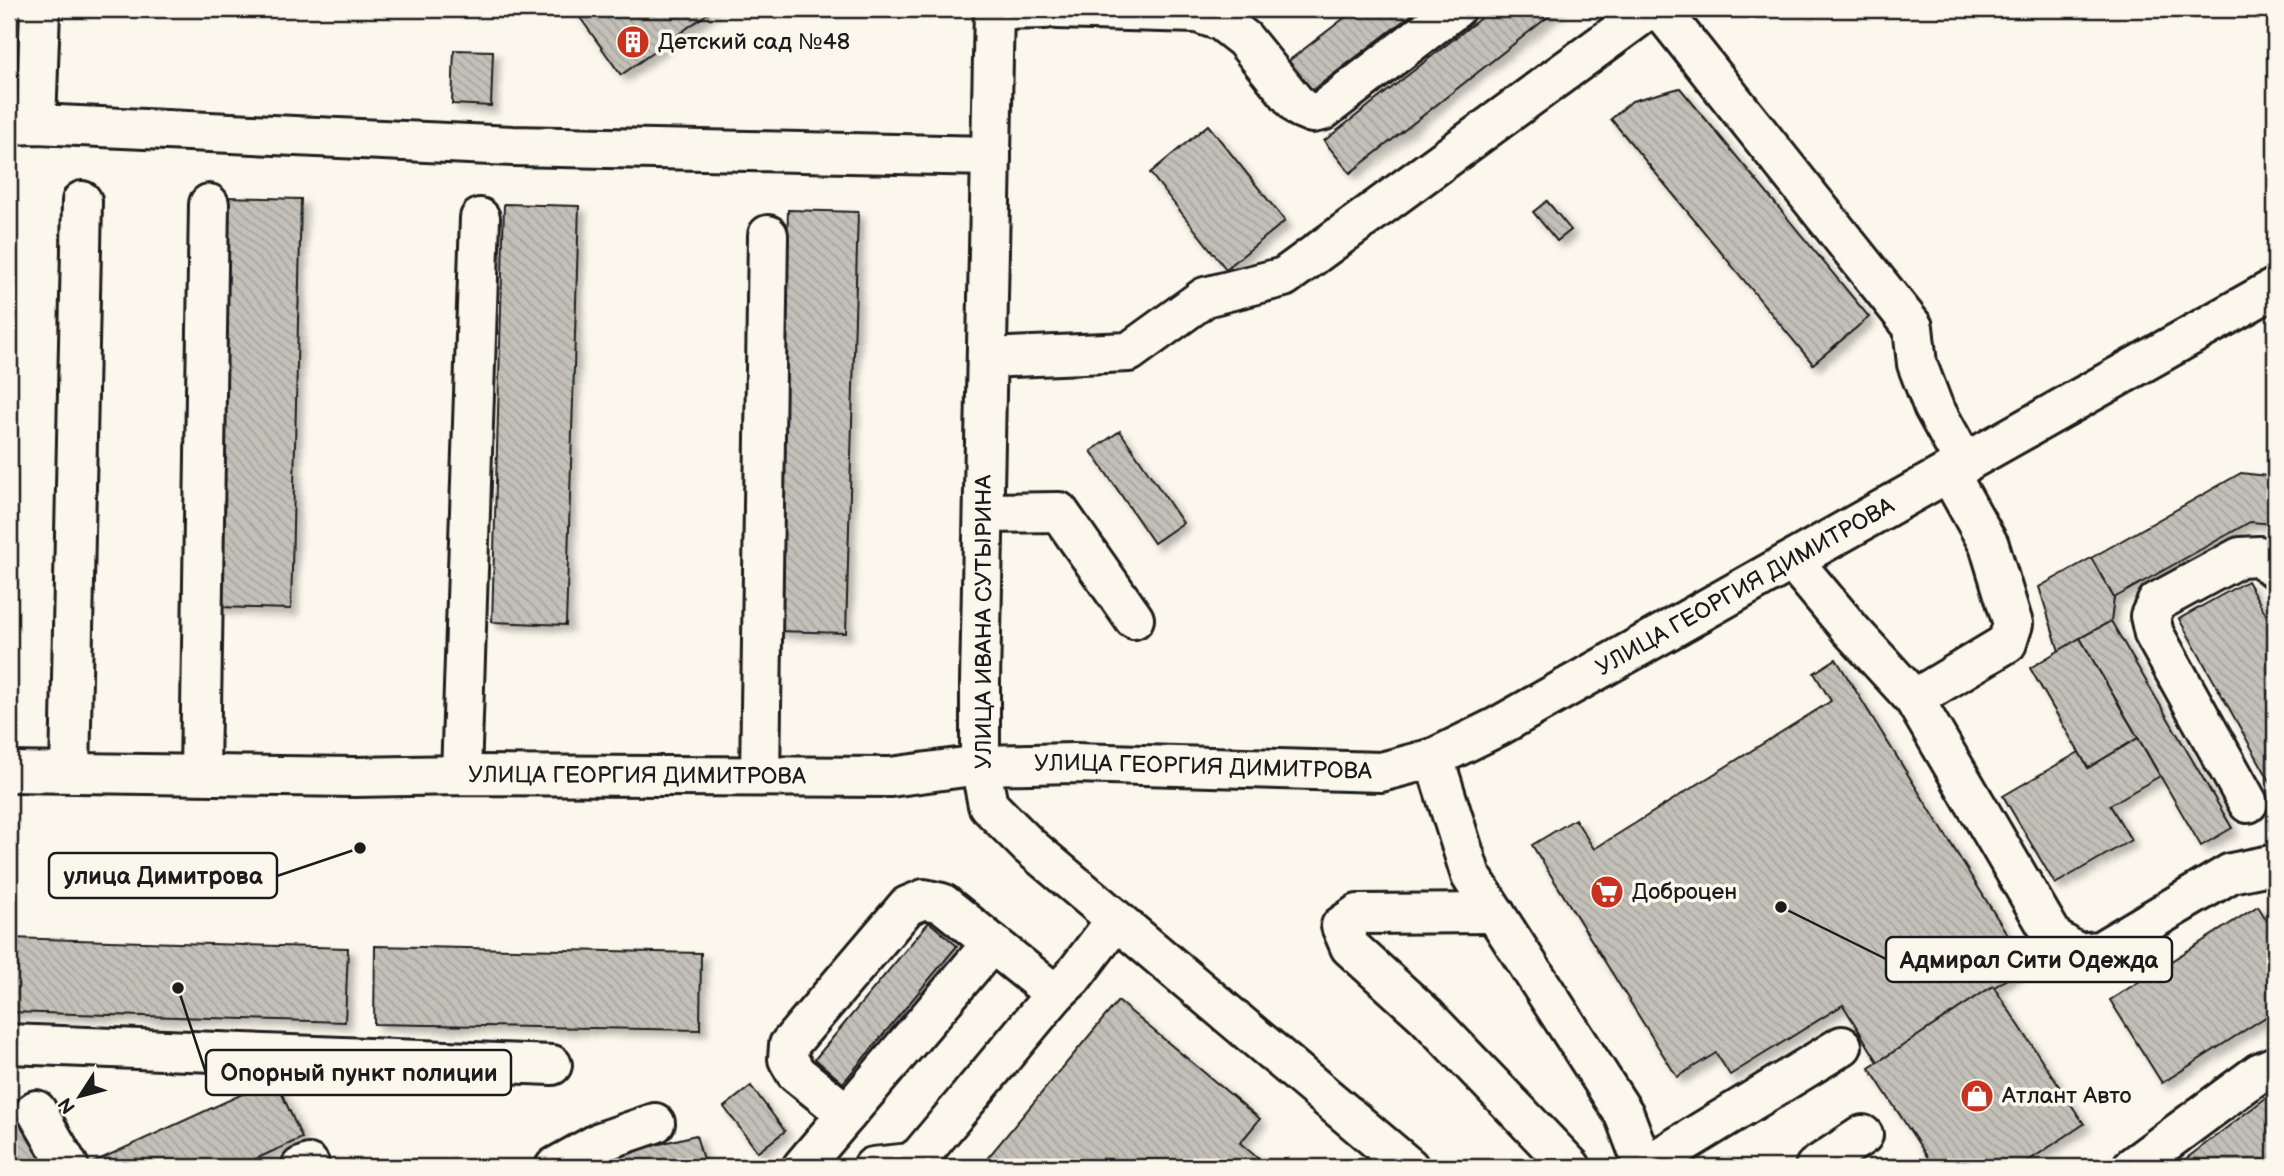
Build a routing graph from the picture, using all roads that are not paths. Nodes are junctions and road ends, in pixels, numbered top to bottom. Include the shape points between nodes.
1 (40, 9) edge
2 (994, 9) edge
3 (1045, 9) edge
4 (1057, 9) edge
5 (1455, 9) edge
6 (1650, 9) edge
7 (1660, 9) edge
8 (23, 125) edge
9 (991, 156) junction
10 (82, 201) dead end
11 (209, 204) dead end
12 (480, 218) dead end
13 (768, 235) dead end
14 (2275, 288) edge
15 (987, 358) junction
16 (1957, 469) junction
17 (984, 513) junction
18 (1793, 561) junction
19 (2275, 569) edge
20 (1134, 619) dead end
21 (1914, 699) junction
22 (1434, 758) junction
23 (980, 765) junction
24 (9, 772) edge
25 (70, 772) junction
26 (200, 773) junction
27 (461, 775) junction
28 (760, 776) junction
29 (2248, 803) dead end
30 (2275, 864) edge
31 (1495, 913) junction
32 (1116, 920) junction
33 (992, 943) junction
34 (1055, 994) junction
35 (9, 1044) edge
36 (1842, 1046) dead end
37 (552, 1065) dead end
38 (2275, 1066) edge
39 (36, 1110) dead end
40 (847, 1114) junction
41 (655, 1123) dead end
42 (1863, 1135) dead end
43 (69, 1167) edge
44 (555, 1167) edge
45 (802, 1167) edge
46 (873, 1167) edge
47 (1409, 1167) edge
48 (1571, 1167) edge
49 (1644, 1167) edge
50 (1815, 1167) edge
51 (2132, 1167) edge

1 - 8 main road
2 - 3 main road
2 - 9 main road, УЛИЦА ИВАНА СУТЫРИНА
4 - 5 main road via 1196,13 1221,22 1244,38 1300,108 1312,113 1322,111
6 - 15 main road via 1284,277 1205,297 1129,352
7 - 16 main road via 1913,327 1917,364
8 - 9 main road via 513,146
9 - 15 main road, УЛИЦА ИВАНА СУТЫРИНА
10 - 25 main road
11 - 26 main road
12 - 27 main road
13 - 28 main road
14 - 16 main road, УЛИЦА ГЕОРГИЯ ДИМИТРОВА
15 - 17 main road, УЛИЦА ИВАНА СУТЫРИНА
16 - 18 main road, УЛИЦА ГЕОРГИЯ ДИМИТРОВА
16 - 21 main road via 1989,544 2013,624 2007,643
17 - 20 main road via 1059,512
17 - 23 main road, УЛИЦА ИВАНА СУТЫРИНА
18 - 21 main road
18 - 22 main road, УЛИЦА ГЕОРГИЯ ДИМИТРОВА
19 - 29 main road via 2259,556 2240,557 2157,602 2150,616 2154,634
21 - 30 main road via 2054,938 2077,953 2101,951 2231,873
22 - 23 main road, УЛИЦА ГЕОРГИЯ ДИМИТРОВА via 1381,772 1074,763
22 - 31 main road via 1471,876
23 - 28 main road, УЛИЦА ГЕОРГИЯ ДИМИТРОВА via 890,777
23 - 32 main road, УЛИЦА ИВАНА СУТЫРИНА via 988,805
24 - 25 main road, УЛИЦА ГЕОРГИЯ ДИМИТРОВА
25 - 26 main road, УЛИЦА ГЕОРГИЯ ДИМИТРОВА
26 - 27 main road, УЛИЦА ГЕОРГИЯ ДИМИТРОВА
27 - 28 main road, УЛИЦА ГЕОРГИЯ ДИМИТРОВА
31 - 48 main road via 1358,914 1341,926 1350,947 1426,1016
31 - 49 main road via 1624,1114
32 - 34 main road
32 - 47 main road, УЛИЦА ИВАНА СУТЫРИНА
33 - 34 main road
33 - 40 main road
33 - 40 main road via 942,903 924,899 907,906 789,1045 788,1059 796,1073
34 - 46 main road via 921,1155 910,1163
35 - 37 main road
36 - 49 main road
38 - 51 main road via 2259,1073
39 - 43 main road
40 - 45 main road
41 - 44 main road via 600,1142
42 - 50 main road

